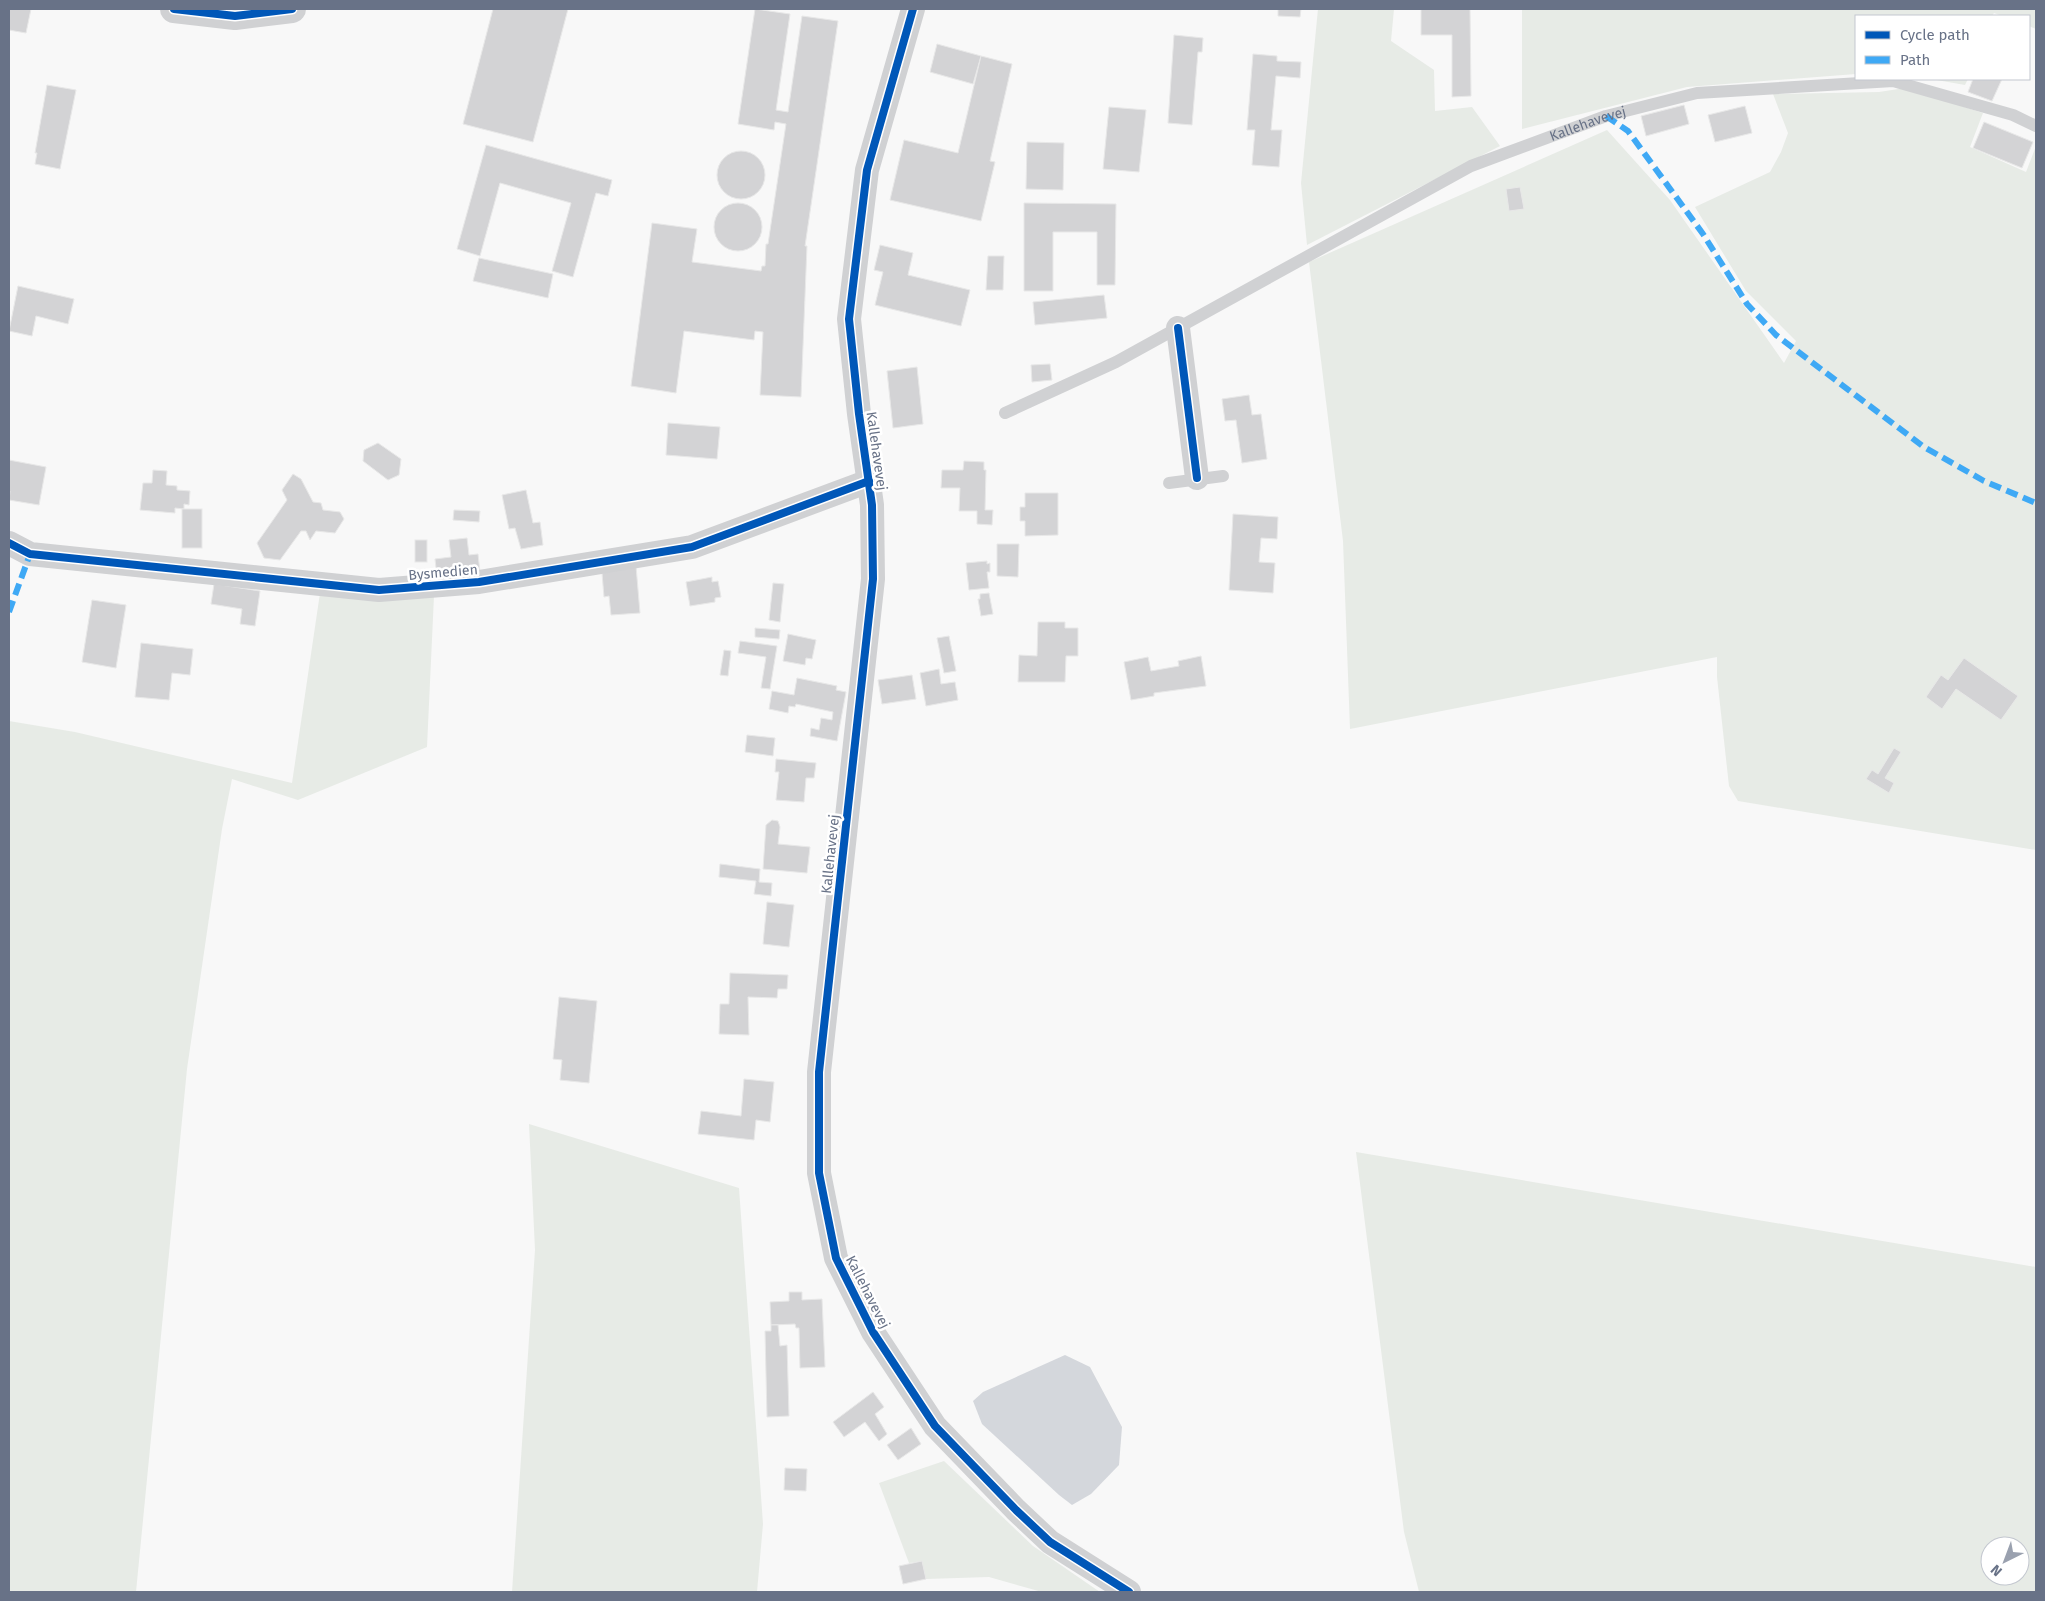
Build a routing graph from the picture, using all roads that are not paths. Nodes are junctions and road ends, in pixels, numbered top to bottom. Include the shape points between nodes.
1 (174, 9) edge
2 (292, 9) edge
3 (913, 9) edge
4 (2036, 126) edge
5 (1178, 328) junction
6 (1005, 413) dead end
7 (1223, 476) dead end
8 (1197, 478) junction
9 (869, 481) junction
10 (1169, 483) dead end
11 (9, 543) edge
12 (1129, 1592) edge

1 - 2 street via 234,16
3 - 9 street, Kallehavevej via 867,170 849,319
4 - 5 lane, Kallehavevej via 2013,115 1893,81 1697,93 1606,116 1471,166
5 - 6 lane, Kallehavevej via 1116,362
5 - 8 street
7 - 8 lane
8 - 10 lane
9 - 11 street, Bysmedien via 692,547 479,582 388,589 269,580 30,554
9 - 12 street, Kallehavevej via 873,580 819,1072 819,1173 836,1258 873,1332 935,1426 1050,1542

